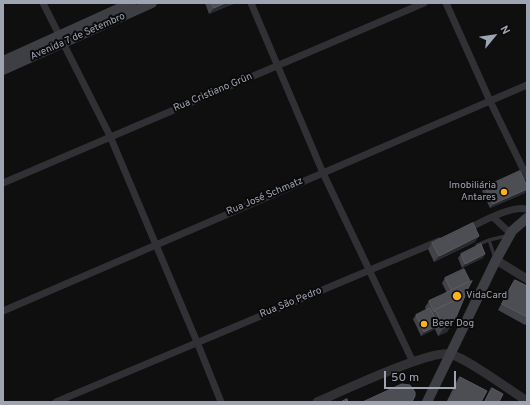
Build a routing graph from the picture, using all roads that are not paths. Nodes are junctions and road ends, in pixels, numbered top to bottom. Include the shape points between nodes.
1 (43, 3) edge
2 (131, 3) edge
3 (152, 3) edge
4 (250, 3) edge
5 (424, 3) edge
6 (446, 3) edge
7 (60, 40) junction
8 (3, 61) edge
9 (277, 66) junction
10 (3, 70) edge
11 (527, 85) edge
12 (490, 101) junction
13 (110, 136) junction
14 (323, 173) junction
15 (527, 177) edge
16 (3, 183) edge
17 (527, 209) edge
18 (493, 217) junction
19 (527, 218) edge
20 (457, 233) edge
21 (510, 235) junction
22 (450, 236) edge
23 (489, 240) junction
24 (156, 244) junction
25 (477, 245) edge
26 (496, 260) junction
27 (370, 271) junction
28 (527, 279) edge
29 (3, 311) edge
30 (197, 342) junction
31 (449, 354) junction
32 (413, 362) junction
33 (527, 401) edge
34 (56, 402) edge
35 (221, 402) edge
36 (317, 402) edge
37 (427, 402) edge

1 - 7 street
2 - 7 main road, Avenida 7 de Setembro
3 - 7 main road, Avenida 7 de Setembro
4 - 9 street
5 - 9 street, Rua Cristiano Grün
6 - 12 street
7 - 8 main road, Avenida 7 de Setembro
7 - 10 main road, Avenida 7 de Setembro
7 - 13 street
9 - 13 street, Rua Cristiano Grün
9 - 14 street
11 - 12 street, Rua José Schmatz
12 - 14 street, Rua José Schmatz
12 - 15 street
13 - 16 street, Rua Cristiano Grün
13 - 24 street
14 - 24 street, Rua José Schmatz
14 - 27 street
17 - 18 street via 506,211
18 - 20 street
18 - 21 street
19 - 21 main road
21 - 23 lane
21 - 26 main road
22 - 27 street, Rua São Pedro
23 - 25 lane
23 - 26 lane
24 - 29 street, Rua José Schmatz
24 - 30 street
26 - 28 street
26 - 31 main road
27 - 30 street, Rua São Pedro
27 - 32 street
30 - 34 street, Rua São Pedro
30 - 35 street
31 - 32 street via 433,355
31 - 33 street
31 - 37 main road
32 - 36 street

